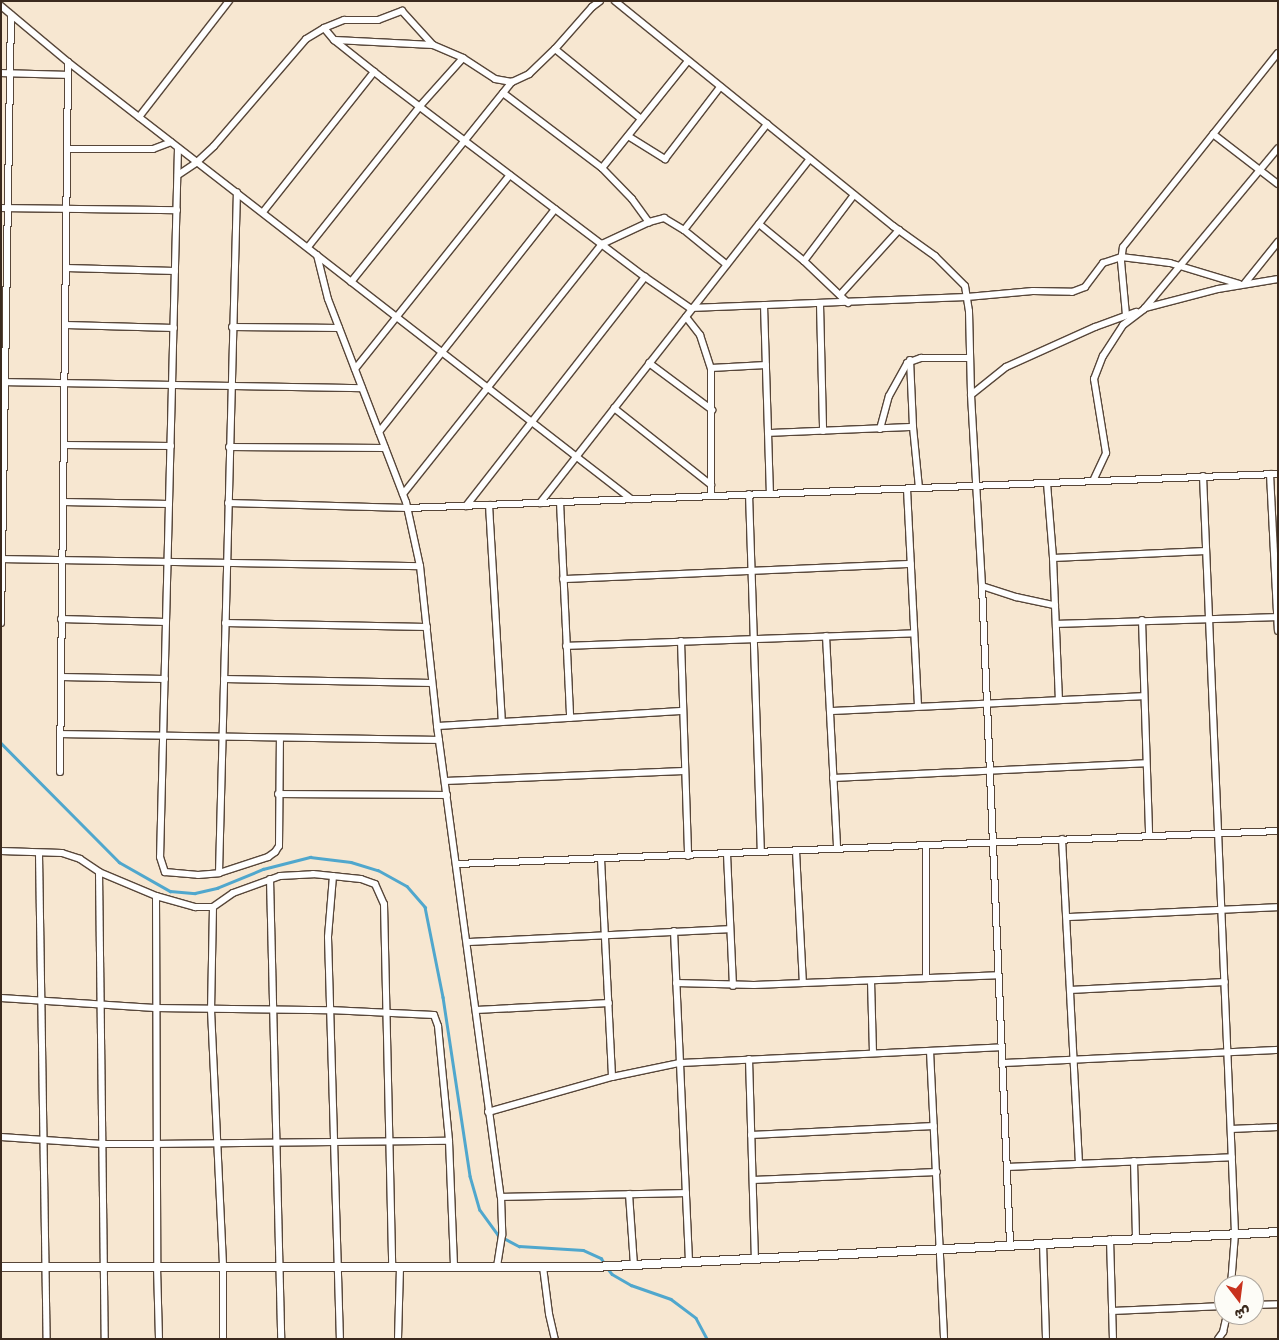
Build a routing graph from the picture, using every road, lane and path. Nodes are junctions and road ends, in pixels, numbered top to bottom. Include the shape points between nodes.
1 (229, 1) edge
2 (600, 1) edge
3 (615, 1) edge
4 (1, 6) edge
5 (11, 15) junction
6 (1, 22) edge
7 (10, 23) junction
8 (324, 28) junction
9 (334, 40) junction
10 (433, 45) junction
11 (555, 49) junction
12 (1278, 53) edge
13 (463, 58) junction
14 (688, 61) junction
15 (68, 62) junction
16 (374, 72) junction
17 (1, 73) edge
18 (10, 74) junction
19 (68, 75) junction
20 (512, 82) junction
21 (720, 87) junction
22 (504, 93) junction
23 (420, 106) junction
24 (139, 117) junction
25 (641, 119) junction
26 (767, 124) junction
27 (1214, 134) junction
28 (628, 136) junction
29 (466, 140) junction
30 (171, 142) junction
31 (178, 148) junction
32 (1278, 148) edge
33 (67, 149) junction
34 (810, 159) junction
35 (197, 162) junction
36 (602, 168) junction
37 (1260, 171) junction
38 (178, 175) junction
39 (510, 175) junction
40 (1278, 184) edge
41 (236, 192) junction
42 (854, 195) junction
43 (4, 208) edge
44 (67, 209) junction
45 (555, 209) junction
46 (177, 210) junction
47 (263, 212) junction
48 (648, 222) junction
49 (759, 224) junction
50 (684, 230) junction
51 (899, 230) junction
52 (1278, 242) edge
53 (602, 244) junction
54 (308, 248) junction
55 (317, 255) junction
56 (1121, 257) junction
57 (804, 261) junction
58 (727, 264) junction
59 (1180, 266) junction
60 (4, 267) edge
61 (66, 268) junction
62 (175, 270) junction
63 (645, 277) junction
64 (1278, 280) edge
65 (351, 282) junction
66 (1242, 284) junction
67 (840, 295) junction
68 (966, 297) junction
69 (848, 303) junction
70 (820, 304) junction
71 (764, 305) junction
72 (692, 308) junction
73 (1144, 309) junction
74 (1126, 315) junction
75 (397, 317) junction
76 (686, 318) junction
77 (4, 325) edge
78 (66, 326) junction
79 (232, 327) junction
80 (174, 328) junction
81 (339, 328) junction
82 (442, 353) junction
83 (970, 358) junction
84 (910, 360) junction
85 (649, 363) junction
86 (766, 365) junction
87 (711, 368) junction
88 (355, 369) junction
89 (3, 382) edge
90 (65, 384) junction
91 (172, 385) junction
92 (231, 386) junction
93 (362, 388) junction
94 (488, 388) junction
95 (971, 395) junction
96 (614, 408) junction
97 (712, 410) junction
98 (531, 422) junction
99 (913, 427) junction
100 (880, 429) junction
101 (824, 431) junction
102 (379, 432) junction
103 (768, 433) junction
104 (64, 445) junction
105 (171, 446) junction
106 (230, 447) junction
107 (385, 448) junction
108 (576, 457) junction
109 (1270, 474) junction
110 (1278, 474) edge
111 (1203, 476) junction
112 (1093, 481) junction
113 (1047, 482) junction
114 (711, 485) junction
115 (977, 485) junction
116 (919, 488) junction
117 (907, 489) junction
118 (403, 494) junction
119 (749, 494) junction
120 (770, 494) junction
121 (711, 496) junction
122 (631, 499) junction
123 (63, 502) junction
124 (560, 502) junction
125 (540, 503) junction
126 (169, 504) junction
127 (228, 504) junction
128 (490, 505) junction
129 (466, 506) junction
130 (408, 508) junction
131 (1276, 547) edge
132 (1206, 551) junction
133 (1053, 558) junction
134 (2, 559) edge
135 (62, 560) junction
136 (168, 562) junction
137 (227, 563) junction
138 (911, 564) junction
139 (420, 566) junction
140 (752, 571) junction
141 (564, 579) junction
142 (982, 586) junction
143 (1055, 605) junction
144 (1277, 617) edge
145 (1211, 618) junction
146 (61, 619) junction
147 (1142, 620) junction
148 (166, 622) junction
149 (1, 623) edge
150 (225, 623) junction
151 (1057, 624) junction
152 (427, 627) junction
153 (1278, 631) edge
154 (914, 633) junction
155 (826, 636) junction
156 (754, 639) junction
157 (681, 642) junction
158 (566, 646) junction
159 (61, 677) junction
160 (165, 679) junction
161 (224, 679) junction
162 (432, 683) junction
163 (1144, 696) junction
164 (1059, 700) junction
165 (986, 704) junction
166 (918, 706) junction
167 (682, 711) junction
168 (830, 711) junction
169 (570, 718) junction
170 (502, 722) junction
171 (437, 726) junction
172 (60, 734) junction
173 (163, 736) junction
174 (222, 737) junction
175 (280, 739) junction
176 (438, 740) junction
177 (1146, 763) junction
178 (989, 769) junction
179 (684, 771) junction
180 (60, 772) dead end
181 (834, 778) junction
182 (444, 781) junction
183 (278, 794) junction
184 (447, 795) junction
185 (1278, 831) edge
186 (1218, 832) junction
187 (1149, 835) junction
188 (1062, 839) junction
189 (992, 842) junction
190 (926, 845) junction
191 (837, 849) junction
192 (1, 851) edge
193 (796, 851) junction
194 (761, 852) junction
195 (39, 854) junction
196 (727, 854) junction
197 (688, 856) junction
198 (601, 859) junction
199 (457, 864) junction
200 (99, 872) junction
201 (219, 873) junction
202 (333, 876) junction
203 (270, 879) junction
204 (156, 896) junction
205 (213, 907) junction
206 (1278, 907) edge
207 (1222, 910) junction
208 (1067, 917) junction
209 (730, 929) junction
210 (674, 932) junction
211 (606, 934) junction
212 (468, 942) junction
213 (998, 975) junction
214 (926, 978) junction
215 (871, 981) junction
216 (1225, 982) junction
217 (676, 983) junction
218 (803, 983) junction
219 (733, 986) junction
220 (1070, 990) junction
221 (1, 998) edge
222 (42, 1001) junction
223 (609, 1003) junction
224 (101, 1004) junction
225 (155, 1008) junction
226 (211, 1010) junction
227 (275, 1010) junction
228 (329, 1010) junction
229 (476, 1010) junction
230 (386, 1011) junction
231 (1001, 1047) junction
232 (1278, 1050) edge
233 (930, 1051) junction
234 (873, 1053) junction
235 (1227, 1054) junction
236 (749, 1059) junction
237 (1074, 1060) junction
238 (679, 1063) junction
239 (1002, 1063) junction
240 (612, 1077) junction
241 (488, 1112) junction
242 (934, 1126) junction
243 (1278, 1127) edge
244 (1231, 1129) junction
245 (751, 1135) junction
246 (1, 1137) edge
247 (44, 1140) junction
248 (390, 1141) junction
249 (449, 1141) junction
250 (333, 1142) junction
251 (216, 1143) junction
252 (277, 1143) junction
253 (103, 1144) junction
254 (158, 1144) junction
255 (1232, 1157) junction
256 (1134, 1161) junction
257 (1079, 1164) junction
258 (1006, 1167) junction
259 (936, 1172) junction
260 (753, 1180) junction
261 (686, 1193) junction
262 (629, 1194) junction
263 (501, 1197) junction
264 (1278, 1232) edge
265 (1235, 1234) junction
266 (1136, 1238) junction
267 (1110, 1239) junction
268 (1043, 1243) junction
269 (1010, 1244) junction
270 (941, 1248) junction
271 (755, 1258) junction
272 (689, 1262) junction
273 (45, 1266) junction
274 (222, 1266) junction
275 (631, 1266) junction
276 (1, 1267) edge
277 (104, 1267) junction
278 (157, 1267) junction
279 (280, 1267) junction
280 (338, 1267) junction
281 (497, 1267) junction
282 (454, 1268) junction
283 (543, 1268) junction
284 (396, 1269) junction
285 (1232, 1275) edge
286 (1278, 1304) edge
287 (1264, 1305) edge
288 (1214, 1306) edge
289 (1112, 1311) junction
290 (1225, 1325) edge
291 (46, 1339) edge
292 (105, 1339) edge
293 (159, 1339) edge
294 (223, 1339) edge
295 (281, 1339) edge
296 (340, 1339) edge
297 (398, 1339) edge
298 (555, 1339) edge
299 (944, 1339) edge
300 (1046, 1339) edge
301 (1113, 1339) edge
302 (1218, 1339) edge

1 - 24 street
2 - 11 street
3 - 14 street
4 - 5 street
5 - 7 street
5 - 15 street
6 - 7 street
7 - 18 street
8 - 9 street
8 - 10 street via 344,20 378,20 402,11
8 - 35 street via 306,39 229,130
9 - 10 street
9 - 16 street
10 - 13 street
11 - 20 street via 529,74
11 - 25 street
12 - 27 street
13 - 20 street via 495,79
13 - 23 street
14 - 21 street
14 - 25 street
15 - 19 street
15 - 24 street
16 - 23 street
16 - 47 street
17 - 18 street
18 - 19 street
18 - 43 street
19 - 33 street
20 - 22 street
21 - 26 street
21 - 28 street via 665,159
22 - 29 street
22 - 36 street
23 - 29 street
23 - 54 street
24 - 30 street
25 - 28 street
26 - 34 street
26 - 50 street
27 - 37 street
27 - 56 street via 1126,242
28 - 36 street
29 - 39 street
29 - 65 street
30 - 31 street
30 - 33 street via 153,149
31 - 35 street
31 - 38 street
32 - 37 street
33 - 44 street
34 - 42 street
34 - 49 street
35 - 38 street
35 - 41 street
36 - 48 street via 632,199
37 - 40 street
37 - 59 street
38 - 46 street
39 - 45 street
39 - 75 street
41 - 47 street
41 - 79 street
42 - 51 street
42 - 57 street
43 - 44 street
43 - 60 street
44 - 46 street
44 - 61 street
45 - 53 street
45 - 82 street
46 - 62 street
47 - 54 street
48 - 50 street via 664,218
48 - 53 street
49 - 57 street
49 - 58 street
50 - 58 street
51 - 67 street
51 - 68 street via 961,280
52 - 66 street
53 - 63 street
53 - 94 street
54 - 55 street
55 - 65 street
55 - 81 street
56 - 59 street
56 - 68 street via 1104,263 1085,287 1077,291
56 - 74 street
57 - 67 street
58 - 72 street
59 - 66 street
59 - 73 street
60 - 77 street
61 - 62 street
61 - 78 street
62 - 80 street
63 - 72 street
63 - 98 street
64 - 66 street
65 - 75 street
66 - 73 street
67 - 69 street
68 - 69 street
68 - 83 street
69 - 70 street
70 - 71 street
70 - 101 street
71 - 72 street
71 - 86 street
72 - 76 street
73 - 74 street
73 - 112 street via 1123,325 1095,373 1106,453
74 - 95 street via 1006,367
75 - 82 street
75 - 88 street
76 - 85 street
76 - 87 street via 700,335
77 - 89 street
78 - 80 street
78 - 90 street
79 - 81 street
79 - 92 street
80 - 91 street
81 - 88 street
82 - 94 street
82 - 102 street
83 - 84 street
83 - 95 street
84 - 99 street
84 - 100 street via 892,387
85 - 96 street
85 - 97 street
86 - 87 street
86 - 103 street
87 - 97 street
88 - 93 street
89 - 90 street
89 - 134 street
90 - 91 street
90 - 104 street
91 - 92 street
91 - 105 street
92 - 93 street
92 - 106 street
93 - 102 street
94 - 98 street
94 - 118 street
95 - 115 street
96 - 108 street
96 - 114 street
97 - 114 street
98 - 108 street
98 - 129 street
99 - 100 street
99 - 116 street
100 - 101 street
101 - 103 street
102 - 107 street
103 - 120 street
104 - 105 street
104 - 123 street
105 - 126 street
106 - 107 street
106 - 127 street
107 - 118 street
108 - 122 street
108 - 125 street
109 - 110 street
109 - 111 street
109 - 131 street
111 - 112 street
111 - 132 street
112 - 113 street
113 - 115 street
113 - 133 street
114 - 121 street
115 - 116 street
115 - 142 street
116 - 117 street
117 - 120 street
117 - 138 street
118 - 130 street
119 - 120 street
119 - 121 street
119 - 140 street
121 - 122 street
122 - 124 street
123 - 126 street
123 - 135 street
124 - 125 street
124 - 141 street
125 - 128 street
126 - 136 street
127 - 130 street
127 - 137 street
128 - 129 street
128 - 170 street
129 - 130 street
130 - 139 street
131 - 144 street
132 - 133 street
132 - 145 street
133 - 143 street
134 - 135 street
134 - 149 street
135 - 136 street
135 - 146 street
136 - 137 street
136 - 148 street
137 - 139 street
137 - 150 street
138 - 140 street
138 - 154 street
139 - 152 street
140 - 141 street
140 - 156 street
141 - 158 street
142 - 143 street
142 - 165 street
143 - 151 street
144 - 145 street
144 - 153 street
145 - 147 street
145 - 186 street
146 - 148 street
146 - 159 street
147 - 151 street
147 - 163 street
148 - 160 street
150 - 152 street
150 - 161 street
151 - 164 street
152 - 162 street
154 - 155 street
154 - 166 street
155 - 156 street
155 - 168 street
156 - 157 street
156 - 194 street
157 - 158 street
157 - 167 street
158 - 169 street
159 - 160 street
159 - 172 street
160 - 173 street
161 - 162 street
161 - 174 street
162 - 171 street
163 - 164 street
163 - 177 street
164 - 165 street
165 - 166 street
165 - 178 street
166 - 168 street
167 - 169 street
167 - 179 street
168 - 181 street
169 - 170 street
170 - 171 street
171 - 176 street
172 - 173 street
172 - 180 street
173 - 174 street
173 - 201 street via 162,867 165,872
174 - 175 street
174 - 201 street
175 - 176 street
175 - 183 street
176 - 182 street
177 - 178 street
177 - 187 street
178 - 181 street
178 - 189 street
179 - 182 street
179 - 197 street
181 - 191 street
182 - 184 street
183 - 184 street
183 - 201 street via 279,846 275,852
184 - 199 street
185 - 186 street
186 - 187 street
186 - 207 street
187 - 188 street
188 - 189 street
188 - 208 street
189 - 190 street
189 - 213 street
190 - 191 street
190 - 214 street
191 - 193 street
192 - 195 street
193 - 194 street
193 - 218 street
194 - 196 street
195 - 200 street via 73,856
195 - 222 street
196 - 197 street
196 - 209 street
197 - 198 street
198 - 199 street
198 - 211 street
199 - 212 street
200 - 204 street
200 - 224 street
202 - 203 street via 313,874
202 - 228 street via 328,937
202 - 230 street via 375,884 381,895 384,904
203 - 205 street via 233,893
203 - 227 street
204 - 205 street via 195,907
204 - 225 street
205 - 226 street
206 - 207 street
207 - 208 street
207 - 216 street
208 - 220 street
209 - 210 street
209 - 219 street
210 - 211 street
210 - 217 street
211 - 212 street
211 - 223 street
212 - 229 street
213 - 214 street
213 - 231 street
214 - 215 street
215 - 218 street
215 - 234 street
216 - 220 street
216 - 235 street
217 - 219 street
217 - 238 street
218 - 219 street
220 - 237 street
221 - 222 street
222 - 224 street
222 - 247 street
223 - 229 street
223 - 240 street
224 - 225 street
224 - 253 street
225 - 226 street
225 - 254 street
226 - 227 street
226 - 251 street
227 - 228 street
227 - 252 street
228 - 230 street
228 - 250 street
229 - 241 street
230 - 248 street
230 - 249 street via 429,1013 437,1018
231 - 233 street
231 - 239 street
232 - 235 street
233 - 234 street
233 - 242 street
234 - 236 street
235 - 237 street
235 - 244 street
236 - 238 street
236 - 245 street
237 - 239 street
237 - 257 street
238 - 240 street
238 - 261 street
239 - 258 street
240 - 241 street
241 - 263 street
242 - 245 street
242 - 259 street
243 - 244 street
244 - 255 street
245 - 260 street
246 - 247 street
247 - 253 street
247 - 273 street
248 - 249 street
248 - 250 street
248 - 284 street
249 - 282 street
250 - 252 street
250 - 280 street
251 - 252 street
251 - 254 street
251 - 274 street
252 - 279 street
253 - 254 street
253 - 277 street
254 - 278 street
255 - 256 street
255 - 265 street
256 - 257 street
256 - 266 street
257 - 258 street
258 - 269 street
259 - 260 street
259 - 270 street
260 - 271 street
261 - 262 street
261 - 272 street
262 - 263 street
262 - 275 street
263 - 281 street via 502,1235
264 - 265 street
265 - 266 street
265 - 285 street
266 - 267 street
267 - 268 street
267 - 289 street
268 - 269 street
268 - 300 street
269 - 270 street
270 - 271 street
270 - 299 street
271 - 272 street
272 - 275 street
273 - 276 street
273 - 277 street
273 - 291 street
274 - 278 street
274 - 279 street
274 - 294 street
275 - 283 street
277 - 278 street
277 - 292 street
278 - 293 street
279 - 280 street
279 - 295 street
280 - 284 street
280 - 296 street
281 - 282 street
281 - 283 street
282 - 284 street
283 - 298 street
284 - 297 street
286 - 287 street
288 - 289 street
289 - 301 street
290 - 302 street

